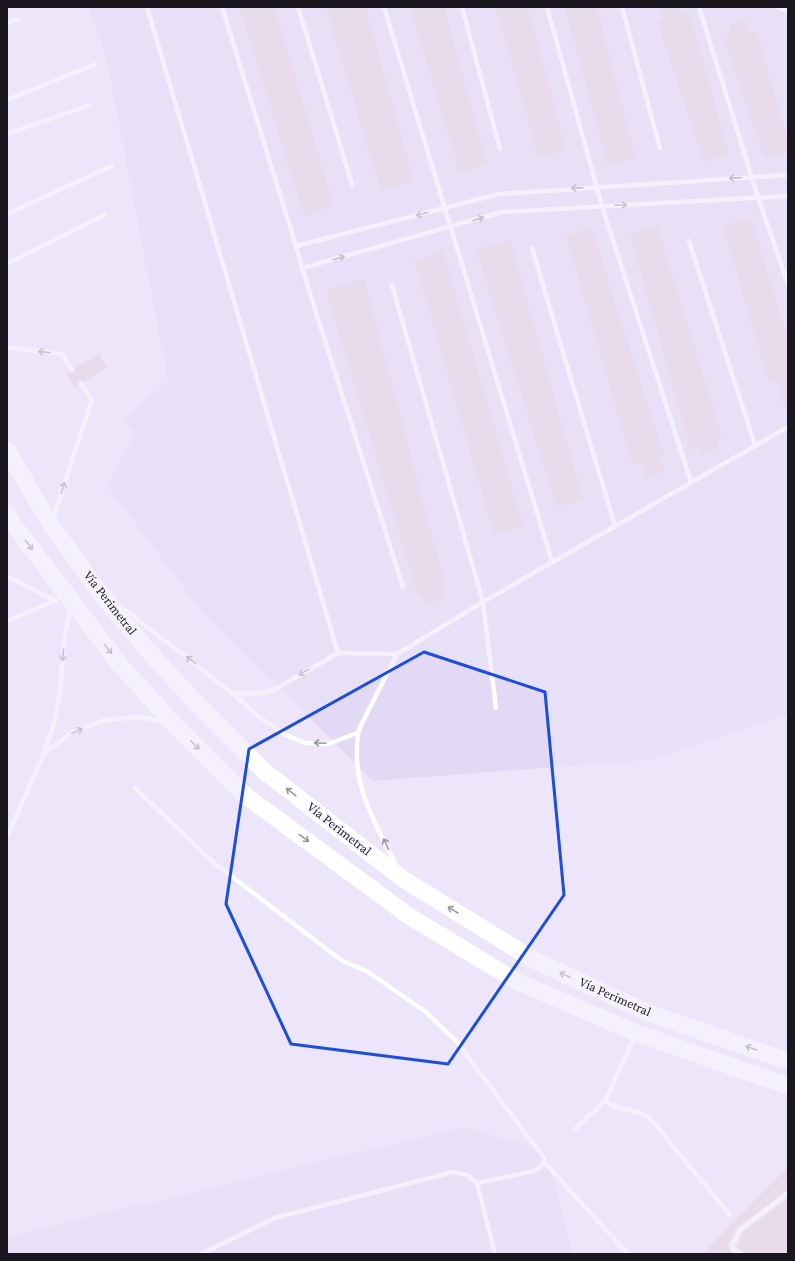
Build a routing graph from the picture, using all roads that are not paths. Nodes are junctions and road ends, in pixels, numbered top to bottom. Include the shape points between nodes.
1 (147, 7) edge
2 (222, 7) edge
3 (298, 7) edge
4 (384, 7) edge
5 (462, 7) edge
6 (547, 7) edge
7 (622, 7) edge
8 (699, 7) edge
9 (777, 7) edge
10 (788, 12) edge
11 (18, 19) dead end
12 (7, 23) edge
13 (96, 64) dead end
14 (7, 100) edge
15 (90, 104) dead end
16 (7, 134) edge
17 (660, 148) dead end
18 (500, 150) dead end
19 (112, 166) dead end
20 (788, 175) edge
21 (752, 177) junction
22 (352, 184) dead end
23 (596, 187) junction
24 (788, 196) edge
25 (758, 197) junction
26 (602, 206) junction
27 (445, 208) junction
28 (7, 214) edge
29 (104, 215) dead end
30 (451, 227) junction
31 (690, 241) dead end
32 (296, 246) junction
33 (532, 248) dead end
34 (7, 264) edge
35 (302, 268) junction
36 (788, 284) edge
37 (392, 285) dead end
38 (7, 348) edge
39 (72, 370) dead end
40 (81, 384) dead end
41 (788, 427) edge
42 (755, 445) junction
43 (7, 450) edge
44 (692, 482) junction
45 (7, 513) edge
46 (51, 525) junction
47 (615, 526) junction
48 (552, 562) junction
49 (7, 576) edge
50 (403, 587) dead end
51 (98, 590) junction
52 (64, 599) junction
53 (483, 602) junction
54 (7, 621) edge
55 (338, 653) junction
56 (397, 654) junction
57 (230, 692) junction
58 (496, 708) dead end
59 (173, 723) junction
60 (357, 734) junction
61 (44, 753) junction
62 (135, 788) dead end
63 (7, 837) edge
64 (403, 879) junction
65 (636, 1033) junction
66 (788, 1061) edge
67 (788, 1086) edge
68 (606, 1101) junction
69 (575, 1129) dead end
70 (544, 1162) junction
71 (477, 1183) junction
72 (788, 1193) edge
73 (730, 1215) dead end
74 (201, 1254) edge
75 (495, 1254) edge
76 (628, 1254) edge
77 (741, 1254) edge

1 - 55 lane
2 - 32 lane
3 - 22 lane
4 - 27 lane
5 - 18 lane
6 - 23 lane
7 - 17 lane
8 - 21 lane
9 - 10 lane
11 - 12 lane
13 - 14 lane
15 - 16 lane
19 - 28 lane
20 - 21 lane
21 -> 23 lane
21 - 25 lane
23 - 26 lane
23 -> 27 lane via 499,194
24 - 25 lane
26 -> 25 lane
25 - 36 lane
30 -> 26 lane via 502,212
26 - 44 lane
27 - 30 lane
27 -> 32 lane
29 - 34 lane
35 -> 30 lane
30 - 48 lane
31 - 42 lane
32 - 35 lane
33 - 47 lane
35 - 50 lane
37 - 53 lane
39 -> 38 lane via 62,354
46 -> 40 lane via 92,400
41 - 42 lane
42 - 44 lane
43 - 46 highway, Vía Perimetral
44 - 47 lane
45 -> 52 highway, Vía Perimetral
46 - 51 highway, Vía Perimetral
47 - 48 lane
48 - 53 lane
49 - 52 lane
57 -> 51 lane
64 -> 51 highway, Vía Perimetral via 264,770 193,700
52 - 54 lane
52 -> 59 highway, Vía Perimetral
52 -> 61 lane via 65,634 58,701
53 - 56 lane
53 - 58 lane
55 - 56 lane
55 -> 57 lane via 274,690 252,695
56 - 60 lane
60 -> 57 lane via 328,744 305,743 284,734
61 -> 59 lane via 72,732 105,720 139,717
59 -> 65 highway, Vía Perimetral via 246,796 409,916 516,981
64 -> 60 lane via 364,800 356,762
61 - 63 lane
62 - 70 lane via 213,862 341,960 368,972 426,1012 456,1041 544,1157
66 -> 64 highway, Vía Perimetral via 646,1012 532,959
65 - 67 highway, Vía Perimetral
65 - 68 lane
68 - 69 lane
68 - 73 lane via 611,1106 639,1112 649,1117
70 - 71 lane via 534,1171
70 - 76 lane
71 - 74 lane via 467,1175 453,1172 275,1218
71 - 75 lane
72 - 77 lane via 740,1230 732,1245 733,1249

